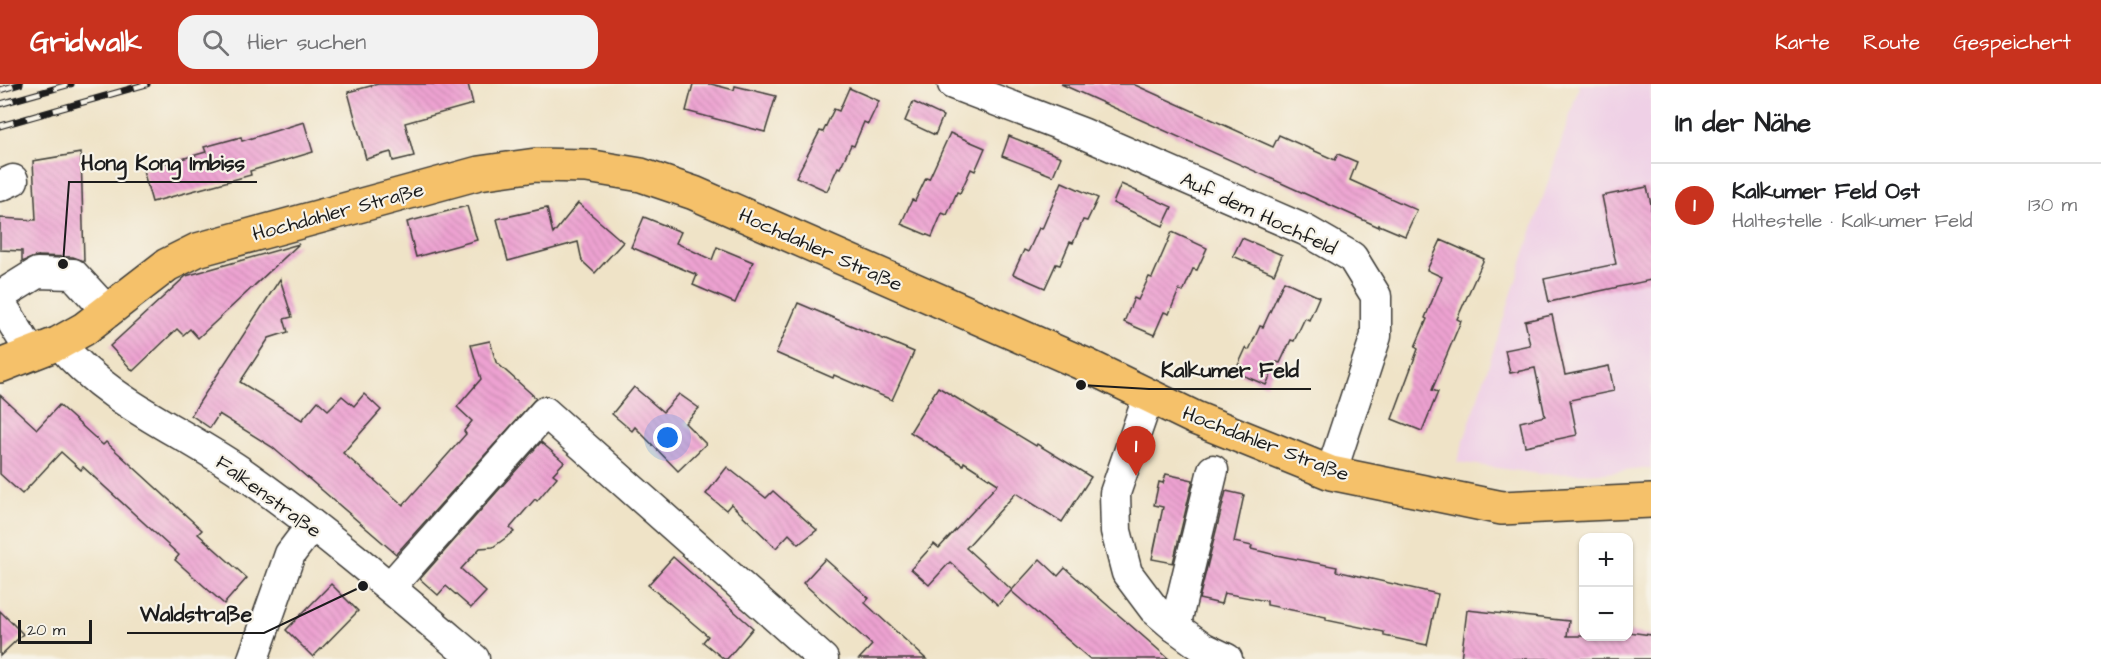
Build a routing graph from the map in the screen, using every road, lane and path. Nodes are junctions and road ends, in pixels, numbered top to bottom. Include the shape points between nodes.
1 (953, 84) edge
2 (0, 296) edge
3 (0, 302) edge
4 (108, 312) junction
5 (45, 348) junction
6 (0, 366) edge
7 (1149, 395) junction
8 (1213, 470) dead end
9 (1331, 473) junction
10 (1651, 501) edge
11 (312, 525) junction
12 (390, 587) junction
13 (1175, 627) junction
14 (253, 659) edge
15 (474, 659) edge
16 (823, 659) edge
17 (1227, 659) edge

1 - 9 street, Auf dem Hochfeld via 1082,133 1305,230 1352,257 1376,296 1376,336
2 - 4 street via 38,273 73,274
3 - 5 street, Falkenstraße
4 - 5 main road, Hochdahler Straße
4 - 7 main road, Hochdahler Straße via 167,265 197,250 479,173 536,165 587,166 641,176 694,193
5 - 6 main road, Hochdahler Straße
5 - 11 street, Falkenstraße via 73,359 101,385 246,475
7 - 9 main road, Hochdahler Straße via 1195,418
7 - 13 street via 1115,493 1116,531 1126,573 1154,609
8 - 13 street
9 - 10 main road, Hochdahler Straße via 1502,508
11 - 12 street, Falkenstraße
11 - 14 street via 290,554
12 - 15 street, Falkenstraße
12 - 16 street via 545,412
13 - 17 street

